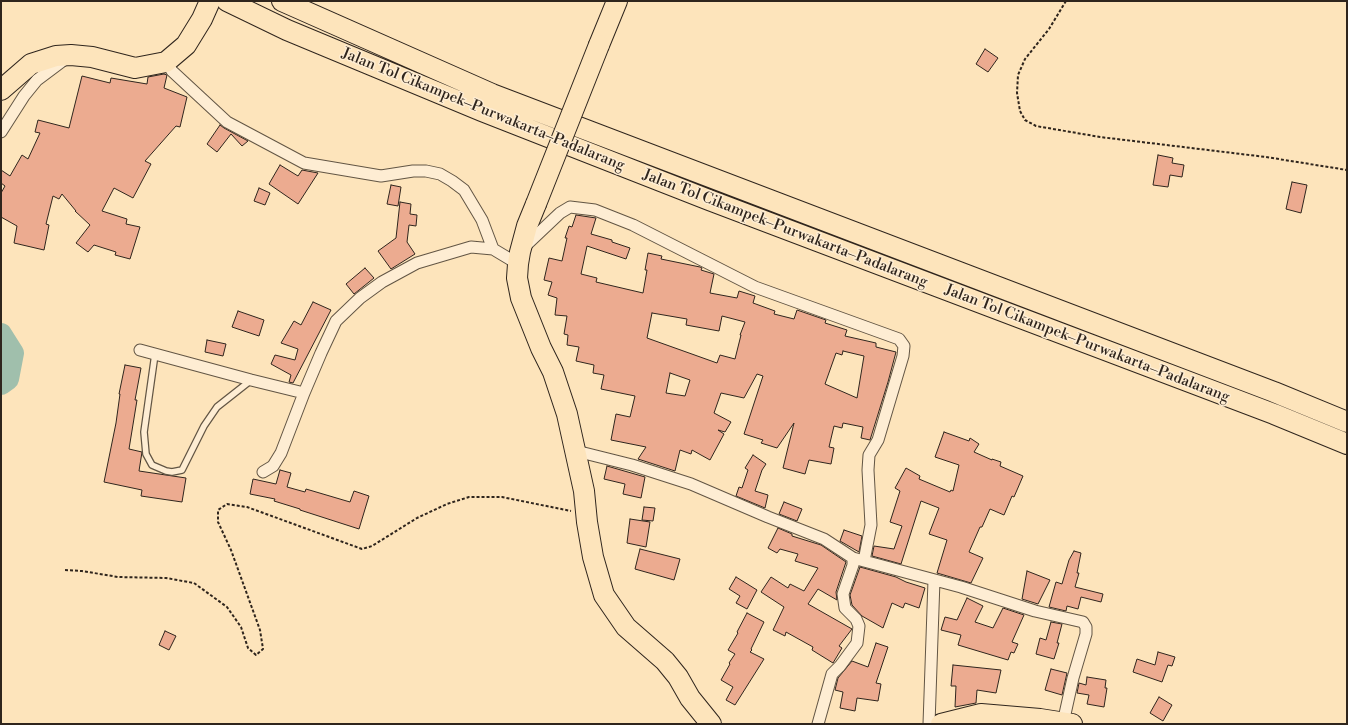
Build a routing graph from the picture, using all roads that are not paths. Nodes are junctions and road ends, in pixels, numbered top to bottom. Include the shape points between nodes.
1 (210, 1) edge
2 (227, 1) edge
3 (617, 1) edge
4 (290, 5) edge
5 (70, 55) junction
6 (166, 62) junction
7 (1, 90) edge
8 (1, 132) edge
9 (493, 249) junction
10 (519, 258) junction
11 (140, 350) dead end
12 (155, 354) junction
13 (251, 380) junction
14 (304, 393) junction
15 (1347, 422) edge
16 (1347, 444) edge
17 (576, 451) junction
18 (263, 472) dead end
19 (859, 559) junction
20 (934, 580) junction
21 (1067, 723) edge
22 (711, 724) edge
23 (818, 724) edge
24 (929, 724) edge
25 (941, 724) edge

1 - 6 highway via 186,45
2 - 16 highway, Jalan Tol Cikampek–Purwakarta–Padalarang via 287,30 701,198 1274,414
3 - 10 highway, bridge via 527,226
4 - 15 highway, Jalan Tol Cikampek–Purwakarta–Padalarang via 492,94
5 - 6 highway via 92,57 135,68
5 - 7 highway via 56,56 31,64
5 - 8 street via 37,80
6 - 9 street via 172,71 227,122 304,163 381,176 413,171 440,174 464,190 482,220
9 - 10 street
9 - 14 street via 471,247 417,263 382,282 360,298 336,321
10 - 17 highway via 521,298 553,372
10 - 19 street via 560,213 570,207 595,210 634,225 755,287 899,339 904,346 903,356 878,440 869,455 871,525
11 - 12 street
12 - 13 street
12 - 13 lane via 144,432 146,454 152,465 166,471 182,470 204,426 217,407
13 - 14 street
14 - 18 street via 281,453 273,466
17 - 19 street via 691,484 824,539
17 - 22 highway via 593,557 604,596 626,627 665,661
19 - 20 street
19 - 23 street via 854,565 843,594 845,608 859,626 857,643 832,674
20 - 21 street via 1035,612 1083,622 1086,634 1073,678
20 - 24 street
21 - 25 highway via 981,714

